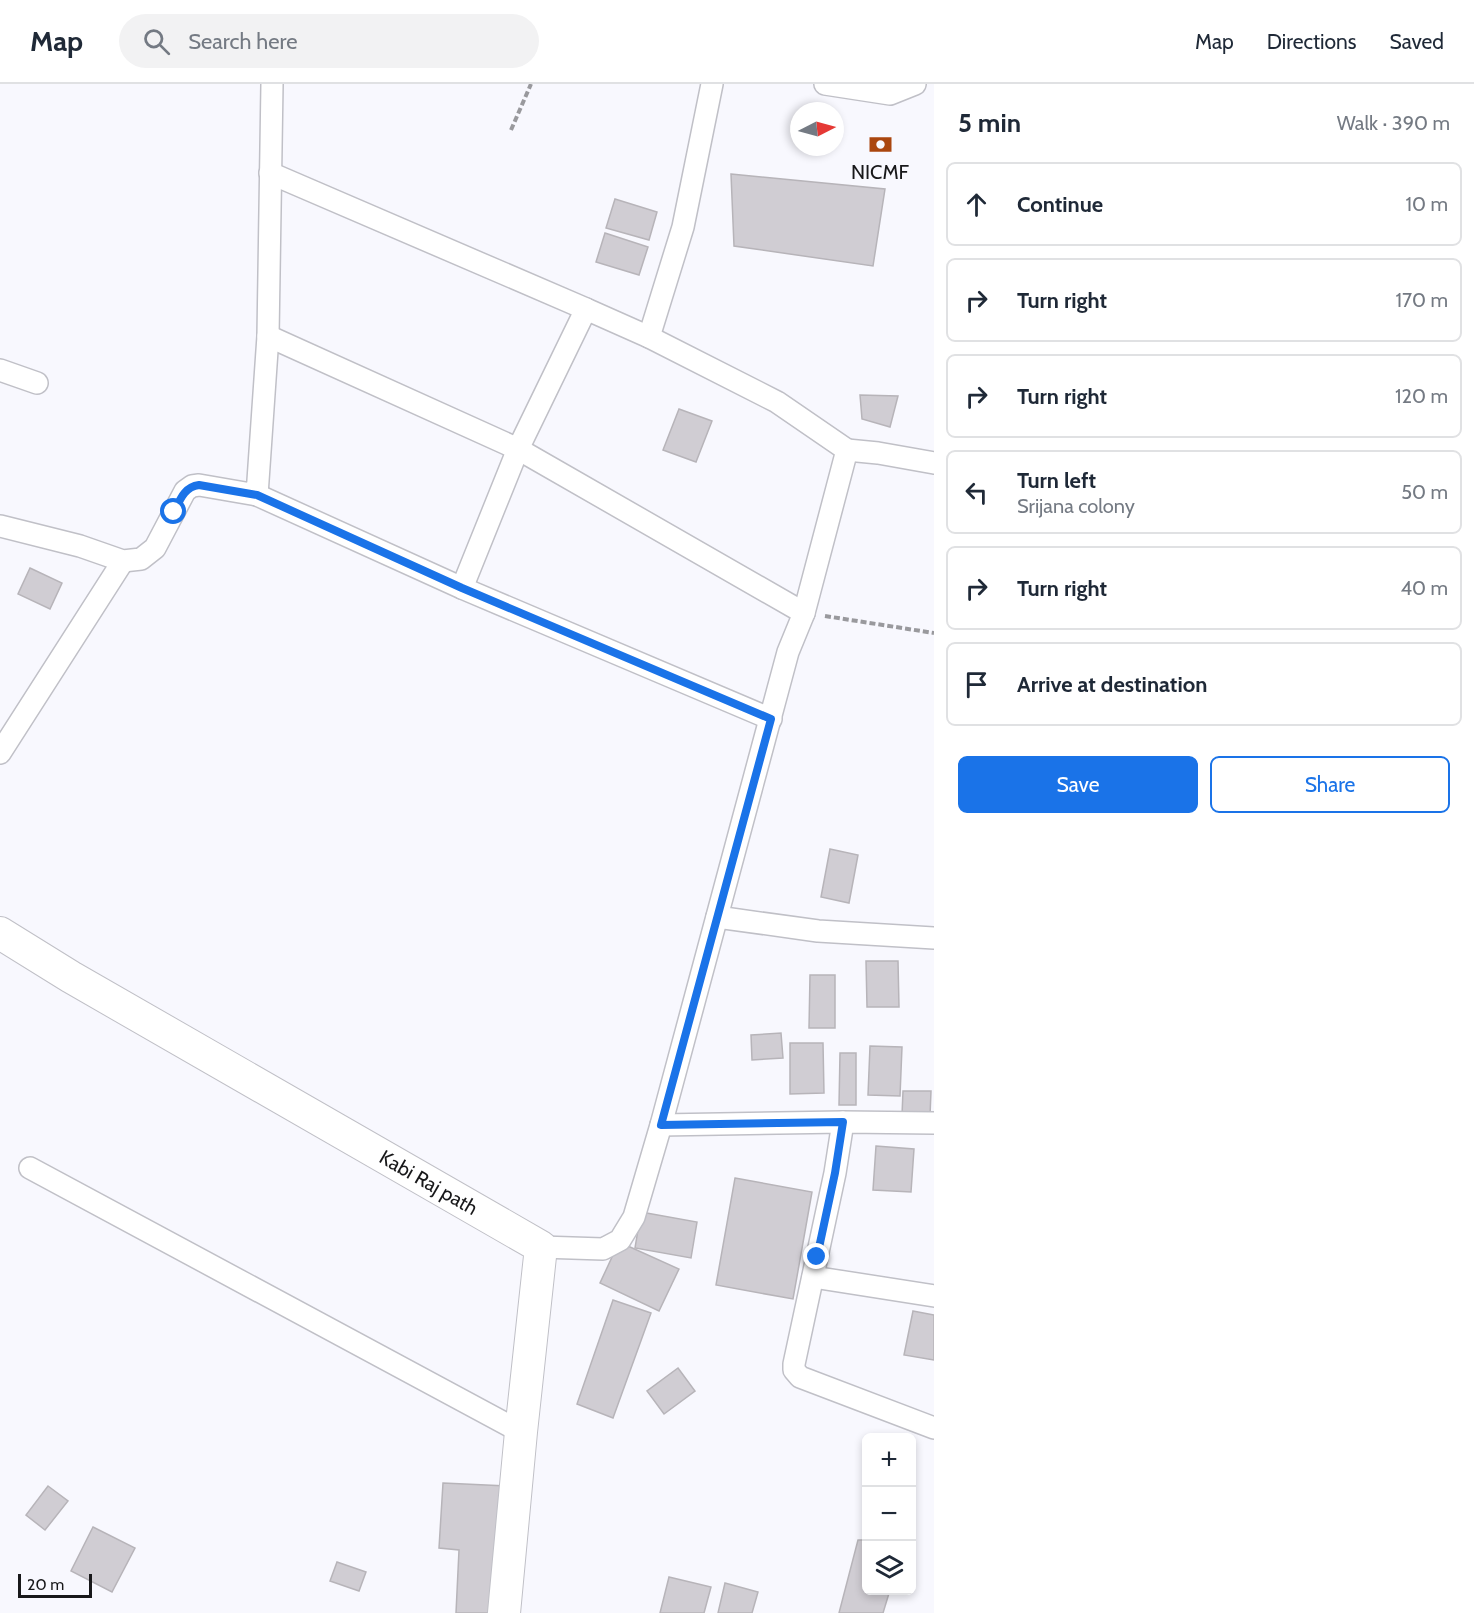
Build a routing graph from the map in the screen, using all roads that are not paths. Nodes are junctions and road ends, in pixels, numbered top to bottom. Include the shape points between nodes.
1 (272, 84) edge
2 (712, 84) edge
3 (825, 84) edge
4 (915, 84) edge
5 (270, 172) junction
6 (586, 309) junction
7 (268, 336) junction
8 (649, 337) junction
9 (0, 370) edge
10 (37, 383) dead end
11 (518, 449) junction
12 (847, 450) junction
13 (934, 464) edge
14 (257, 495) junction
15 (0, 526) edge
16 (123, 561) junction
17 (462, 588) junction
18 (804, 613) junction
19 (771, 719) junction
20 (0, 753) edge
21 (717, 917) junction
22 (0, 933) edge
23 (934, 938) edge
24 (843, 1122) junction
25 (934, 1123) edge
26 (661, 1125) junction
27 (30, 1168) dead end
28 (541, 1247) junction
29 (813, 1278) junction
30 (934, 1296) edge
31 (934, 1428) edge
32 (521, 1432) junction
33 (504, 1613) edge

1 - 5 street
2 - 8 street via 683,227
3 - 4 street via 890,94
5 - 6 street
5 - 7 street
6 - 8 street
6 - 11 street
7 - 11 street
7 - 14 street
8 - 12 street via 777,402
9 - 10 street
11 - 17 street
11 - 18 street
12 - 13 street
12 - 18 street
14 - 16 street via 192,486 185,491 155,548 141,559
14 - 17 street
15 - 16 street
16 - 20 street
17 - 19 street
18 - 19 street via 788,652
19 - 21 street
21 - 23 street via 818,931
21 - 26 street
22 - 28 street, Kabi Raj path
24 - 25 street
24 - 26 street
24 - 29 street
26 - 28 street via 634,1217 620,1240 603,1249
27 - 32 street
28 - 32 street
29 - 30 street
29 - 31 street via 794,1370 800,1377
32 - 33 street

